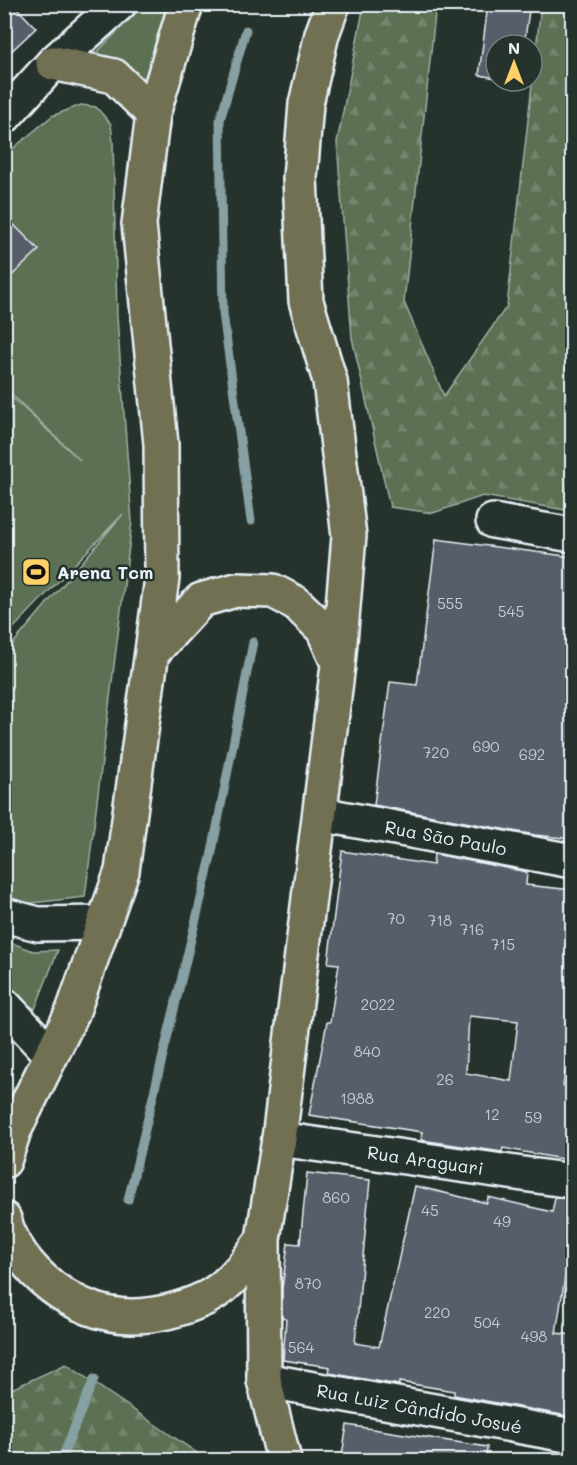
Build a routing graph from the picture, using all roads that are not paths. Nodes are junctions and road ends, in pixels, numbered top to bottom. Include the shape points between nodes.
1 (119, 4) edge
2 (186, 4) edge
3 (333, 4) edge
4 (53, 63) junction
5 (153, 114) junction
6 (4, 117) edge
7 (493, 521) dead end
8 (573, 535) edge
9 (152, 653) junction
10 (338, 665) junction
11 (320, 814) junction
12 (573, 861) edge
13 (4, 915) edge
14 (104, 923) junction
15 (4, 1005) edge
16 (51, 1055) junction
17 (279, 1139) junction
18 (4, 1161) edge
19 (573, 1181) edge
20 (4, 1219) edge
21 (263, 1239) junction
22 (264, 1380) junction
23 (573, 1436) edge
24 (284, 1461) edge

1 - 4 street
2 - 5 main road
3 - 10 main road via 306,104 300,178 306,301 330,381 349,530
4 - 5 main road via 114,76
4 - 6 street
5 - 9 main road via 140,224 162,444 162,579
7 - 8 street
9 - 10 main road via 201,600 236,590 273,591 296,603 323,629
9 - 14 main road via 122,871
10 - 11 main road
11 - 12 street, Rua São Paulo
11 - 17 main road
13 - 14 street via 38,924
14 - 16 main road via 73,1011
15 - 16 street
16 - 18 main road via 14,1131
17 - 19 street, Rua Araguari
17 - 21 main road
20 - 21 main road via 25,1261 53,1289 89,1308 129,1316 170,1312 207,1297 240,1272
21 - 22 main road
22 - 23 street, Rua Luiz Cândido Josué
22 - 24 main road

